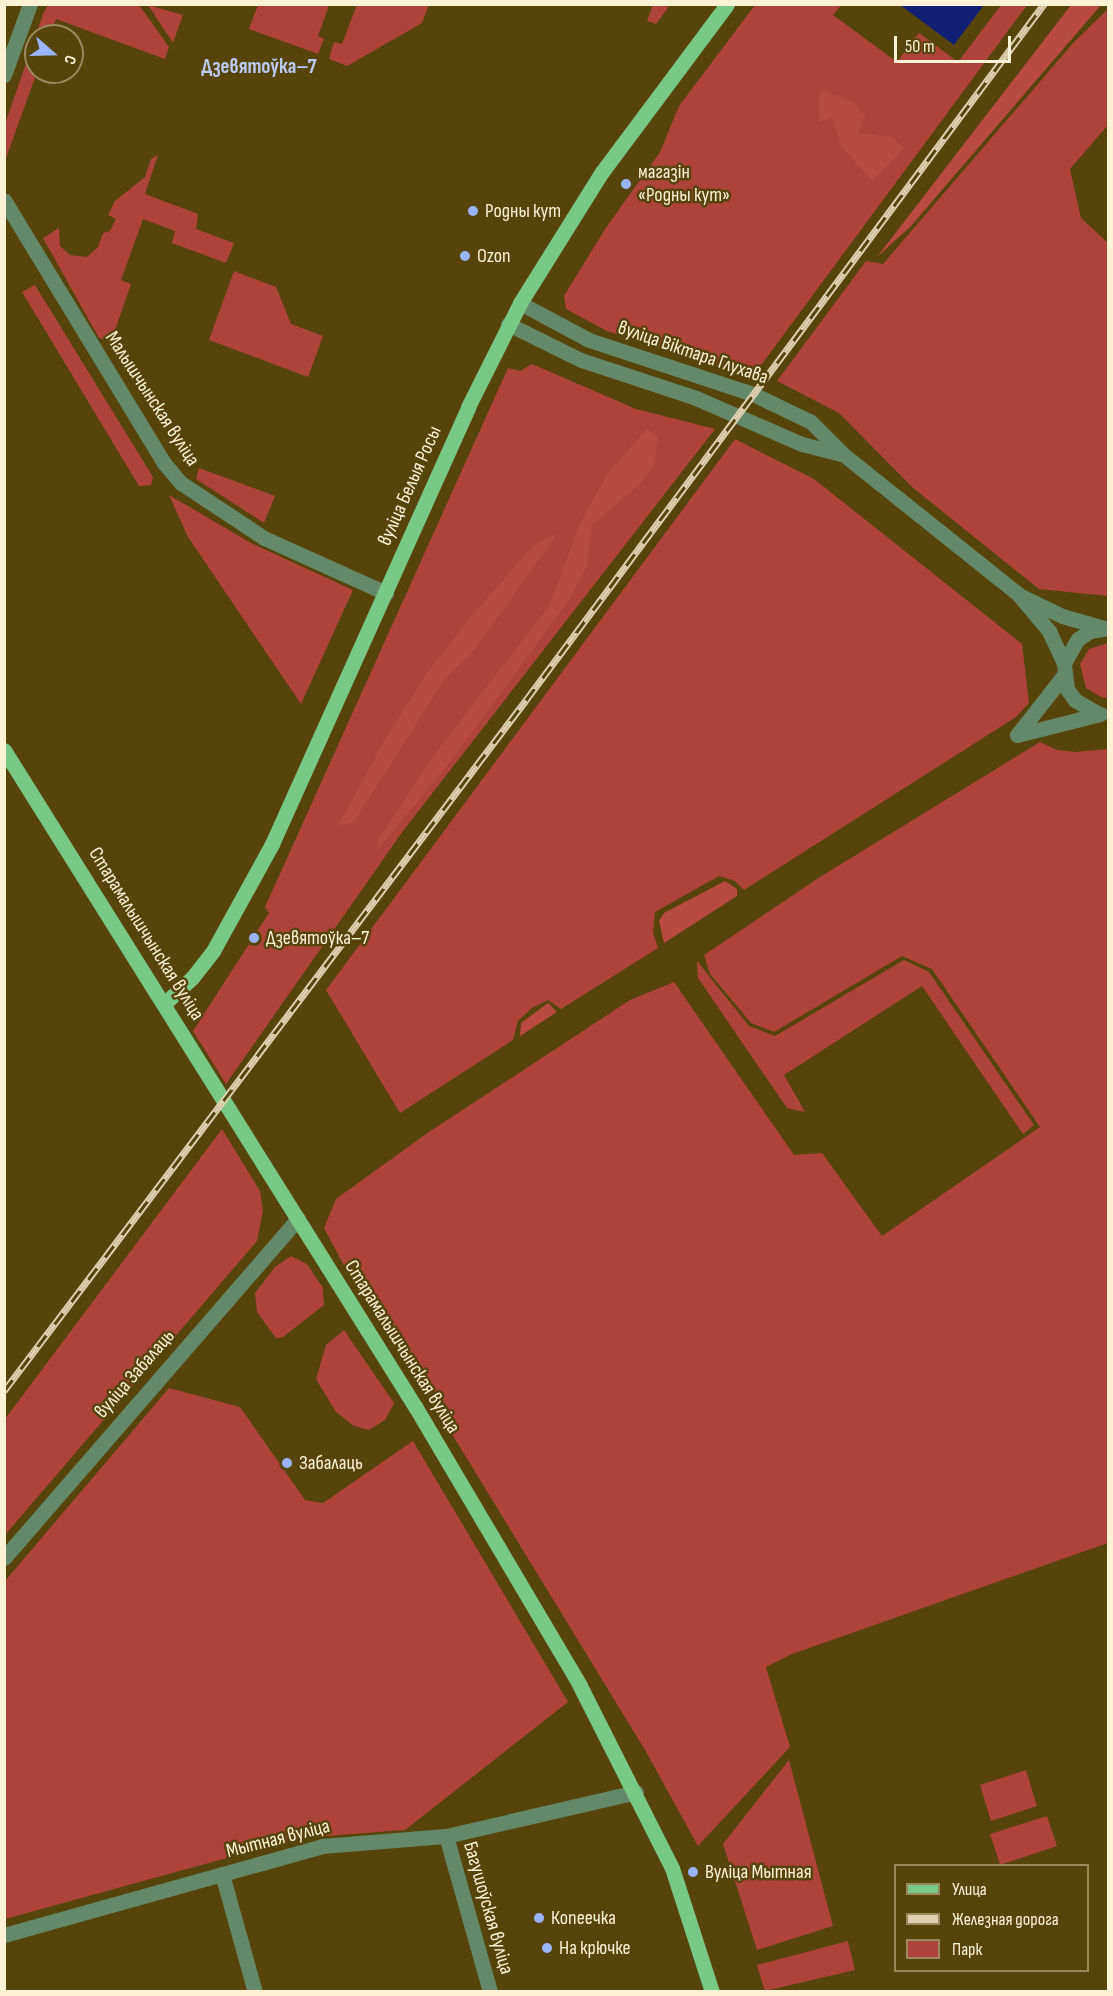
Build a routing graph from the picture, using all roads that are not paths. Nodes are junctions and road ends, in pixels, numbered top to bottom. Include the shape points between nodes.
1 (30, 4) edge
2 (728, 4) edge
3 (4, 75) edge
4 (4, 201) edge
5 (520, 303) junction
6 (508, 324) junction
7 (844, 455) junction
8 (386, 593) junction
9 (1018, 594) junction
10 (1106, 628) edge
11 (1064, 669) junction
12 (1106, 715) edge
13 (4, 750) edge
14 (165, 1003) junction
15 (298, 1218) junction
16 (4, 1558) edge
17 (636, 1792) junction
18 (446, 1836) junction
19 (222, 1874) junction
20 (4, 1935) edge
21 (255, 1992) edge
22 (490, 1992) edge
23 (712, 1992) edge

1 - 3 street
2 - 5 main road, вуліца Белыя Росы via 602,172
4 - 8 street, Малышчынская вуліца via 164,463 181,483 264,538
5 - 6 main road, вуліца Белыя Росы
5 - 7 street, вуліца Віктара Глухава via 589,340 753,394 811,422
6 - 7 street, вуліца Віктара Глухава via 581,360 696,398 802,444
6 - 8 main road, вуліца Белыя Росы
7 - 9 street, вуліца Віктара Глухава
8 - 14 main road, вуліца Белыя Росы via 242,903 192,978
9 - 10 street, вуліца Віктара Глухава via 1062,616
9 - 11 street, вуліца Віктара Глухава via 1049,631
10 - 11 street via 1078,639
11 - 12 street, вуліца Віктара Глухава via 1075,700
11 - 12 street via 1017,735
13 - 14 main road, Старамалышчынская вуліца
14 - 15 main road, Старамалышчынская вуліца
15 - 16 street, вуліца Забалаць
15 - 17 main road, Старамалышчынская вуліца via 508,1560
17 - 18 street, Мытная вуліца
17 - 23 main road, Старамалышчынская вуліца via 672,1868
18 - 19 street, Мытная вуліца via 322,1846
18 - 22 street, Багушоўская вуліца
19 - 20 street, Мытная вуліца
19 - 21 street

